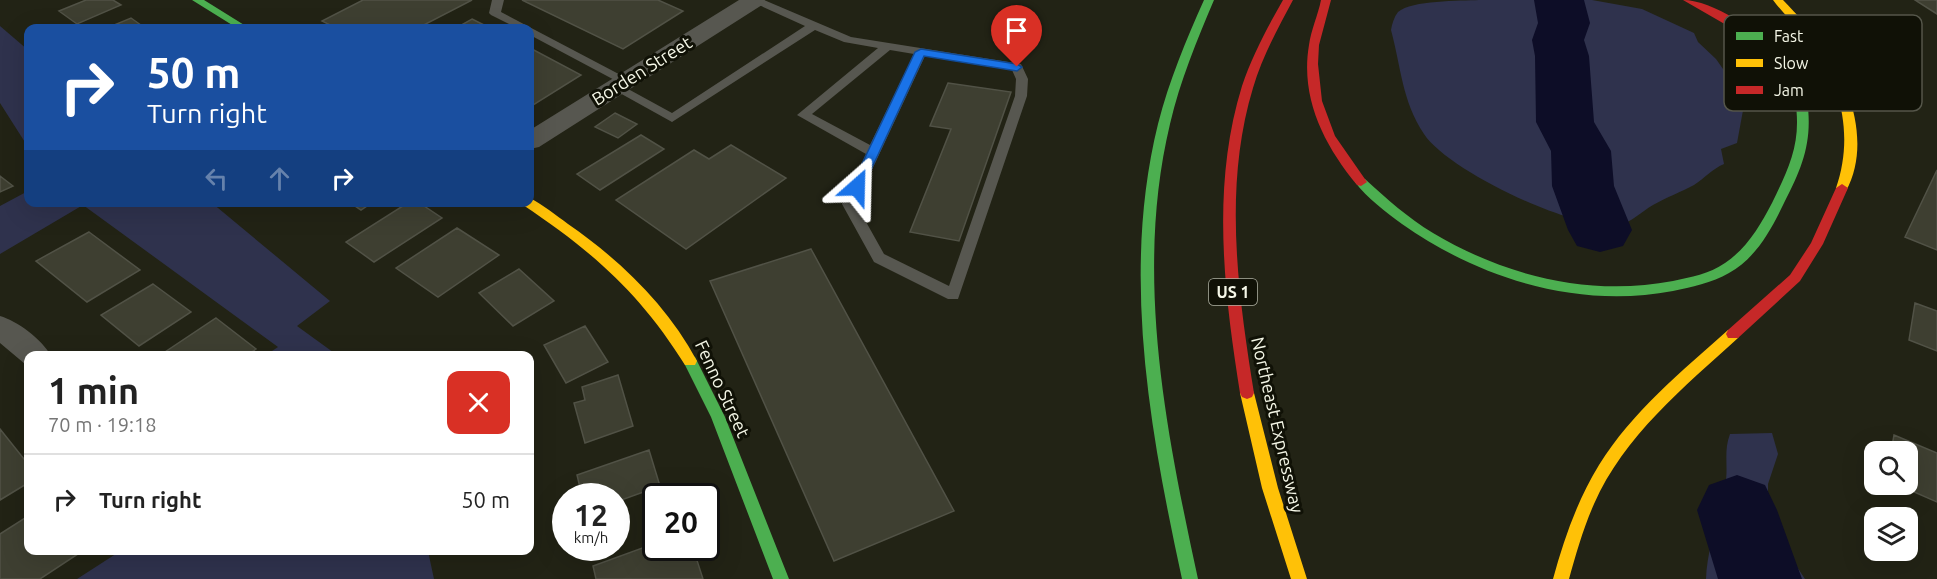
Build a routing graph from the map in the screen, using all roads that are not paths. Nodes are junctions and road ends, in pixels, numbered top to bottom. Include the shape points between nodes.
1 (197, 0) edge
2 (498, 0) edge
3 (754, 0) edge
4 (1688, 0) edge
5 (1778, 0) edge
6 (1326, 2) edge
7 (1286, 3) edge
8 (1207, 4) edge
9 (1791, 15) edge
10 (1724, 20) edge
11 (237, 24) edge
12 (517, 24) edge
13 (813, 26) junction
14 (534, 33) edge
15 (887, 46) junction
16 (921, 52) junction
17 (620, 84) junction
18 (1803, 111) edge
19 (1848, 111) edge
20 (534, 138) edge
21 (873, 152) junction
22 (534, 207) edge
23 (0, 327) edge
24 (30, 351) edge
25 (781, 579) edge
26 (1190, 579) edge
27 (1299, 579) edge
28 (1561, 579) edge

1 - 11 main road
2 - 12 lane via 495,13
3 - 13 lane
3 - 17 street, Borden Street
4 - 10 main road
5 - 9 main road
6 - 18 main road via 1313,58 1317,104 1326,132 1358,182 1405,224 1438,244 1475,261 1556,286 1601,291 1685,284 1717,274 1741,258 1770,221 1797,166 1805,132
7 - 27 main road, Northeast Expressway / US 1 via 1256,66 1240,113 1232,168 1230,253 1240,353 1251,410 1265,472
8 - 26 main road via 1167,104 1153,179 1146,270 1151,375
13 - 15 lane via 848,40
13 - 17 lane via 672,118
14 - 17 lane
15 - 16 lane
15 - 21 lane via 803,114
16 - 21 lane
16 - 21 lane via 1017,67 1022,79 1021,96 953,296 879,258 849,204
17 - 20 street, Borden Street
19 - 28 main road via 1849,165 1817,244 1795,278 1656,404 1605,464 1580,513
22 - 25 main road, Fenno Street via 572,231 622,272 680,343 716,413
23 - 24 street

